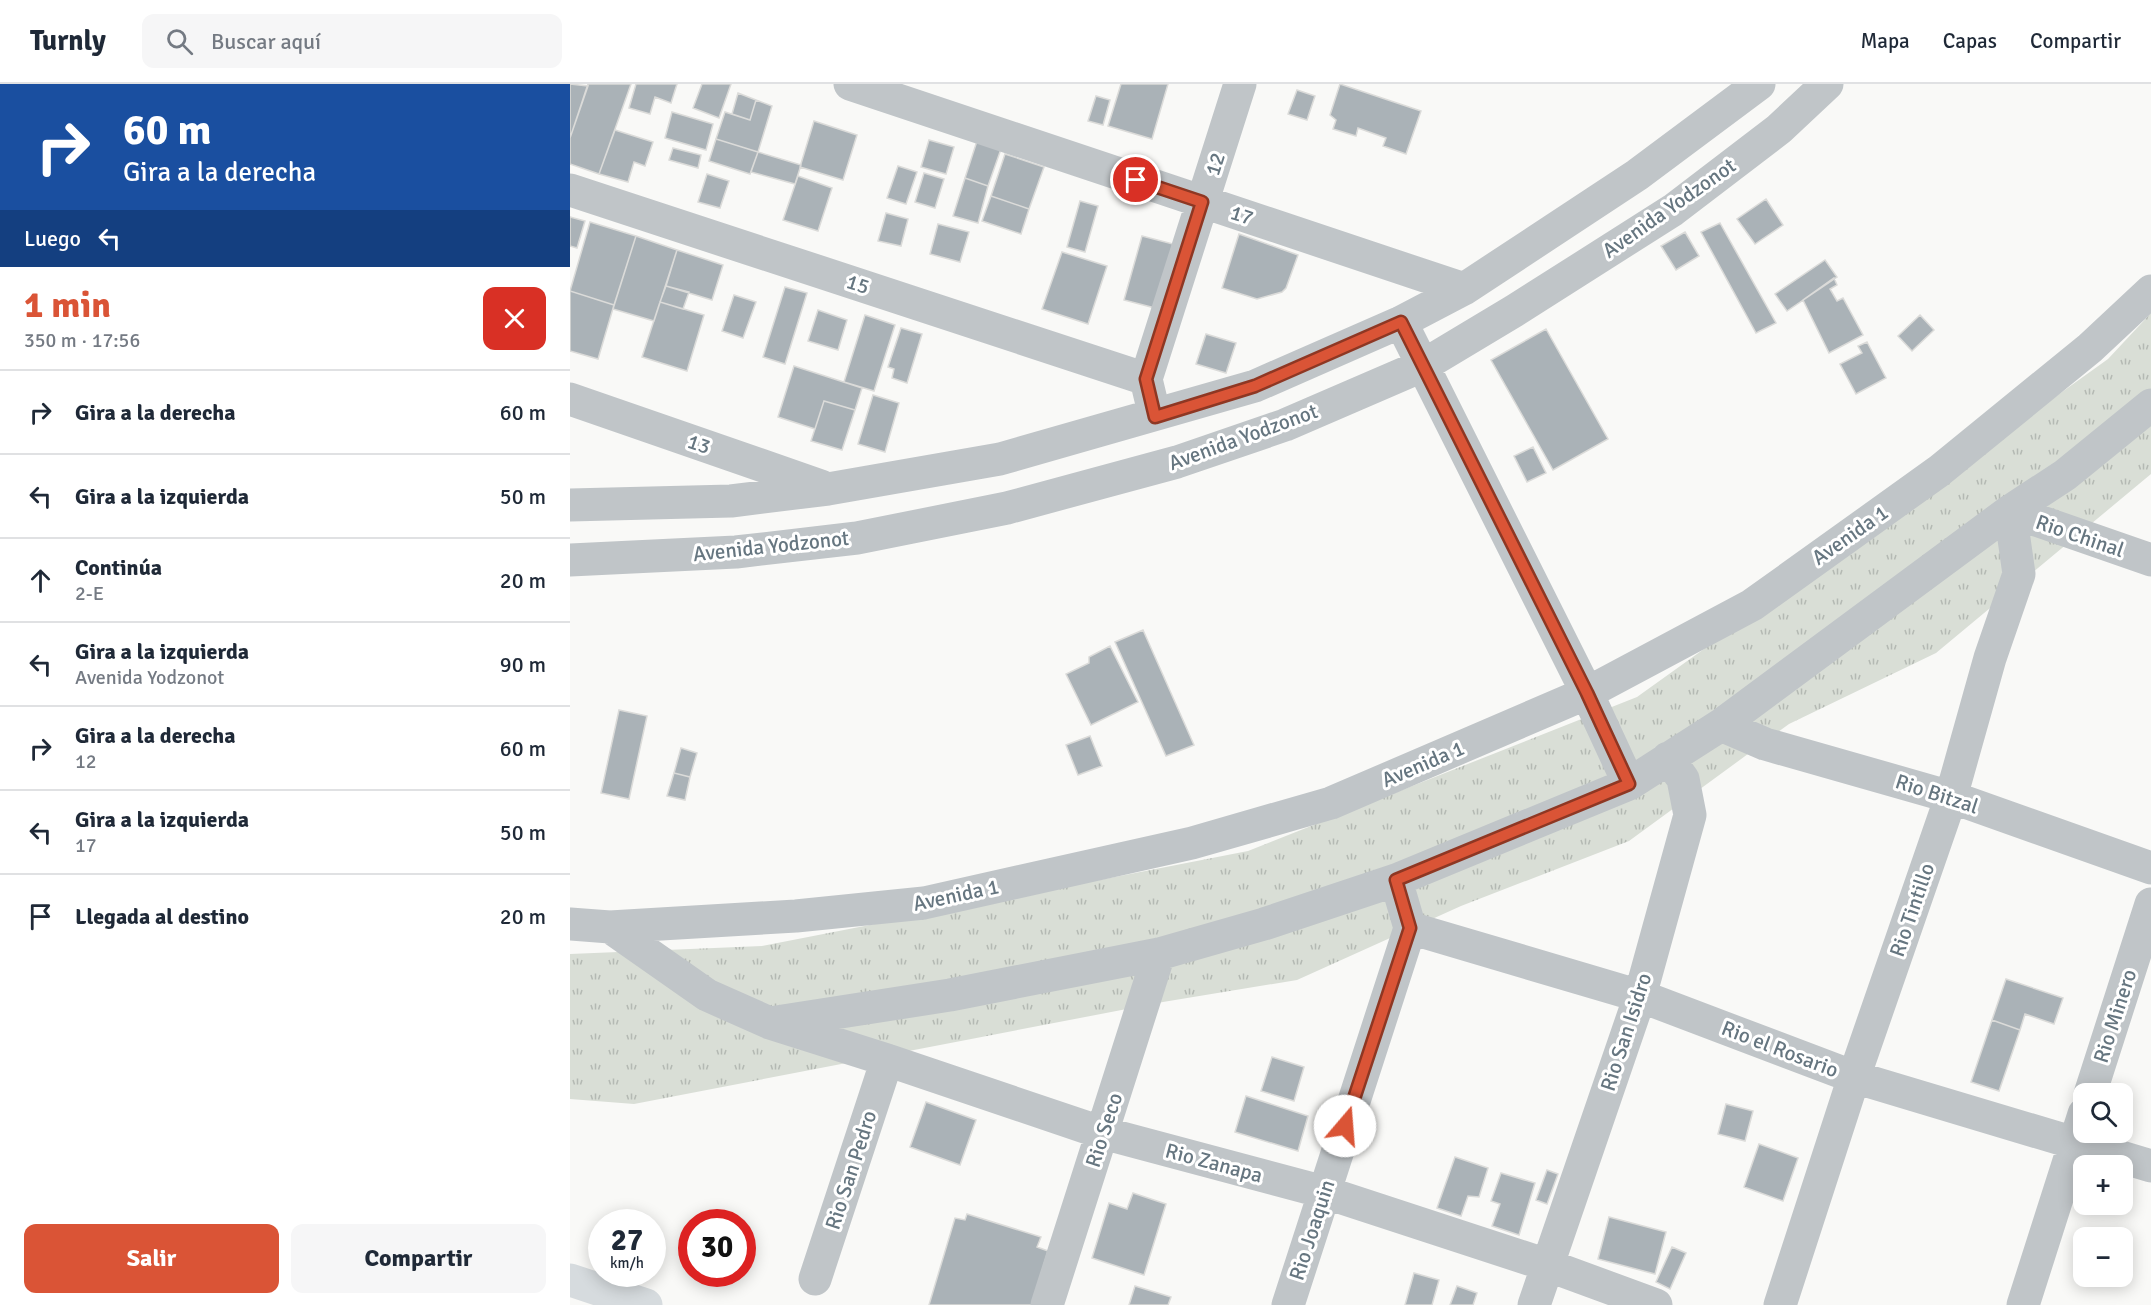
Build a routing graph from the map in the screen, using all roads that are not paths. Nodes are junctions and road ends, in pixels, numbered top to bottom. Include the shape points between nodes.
1 (850, 84) edge
2 (1240, 84) edge
3 (1759, 84) edge
4 (1827, 84) edge
5 (570, 190) edge
6 (1202, 202) junction
7 (1464, 289) junction
8 (2151, 291) edge
9 (1401, 322) junction
10 (1424, 365) junction
11 (1146, 379) junction
12 (570, 399) edge
13 (2151, 405) edge
14 (1155, 417) junction
15 (828, 489) junction
16 (570, 505) edge
17 (2010, 511) junction
18 (570, 560) edge
19 (2151, 560) edge
20 (1587, 693) junction
21 (1721, 725) junction
22 (1668, 758) junction
23 (1629, 784) junction
24 (1951, 797) junction
25 (2151, 868) edge
26 (1396, 880) junction
27 (2151, 904) edge
28 (570, 924) edge
29 (610, 927) junction
30 (1410, 928) junction
31 (1159, 954) junction
32 (1640, 996) junction
33 (770, 1023) junction
34 (887, 1060) junction
35 (1854, 1077) junction
36 (2094, 1083) edge
37 (2073, 1127) edge
38 (1103, 1133) junction
39 (2074, 1143) edge
40 (2107, 1143) edge
41 (2151, 1166) edge
42 (1324, 1192) junction
43 (1547, 1265) junction
44 (570, 1280) edge
45 (814, 1280) dead end
46 (646, 1305) edge
47 (1047, 1305) edge
48 (1288, 1305) edge
49 (1534, 1305) edge
50 (1656, 1305) edge
51 (1780, 1305) edge
52 (2023, 1305) edge

1 - 6 street, 17
2 - 6 street, 12
3 - 7 street, Avenida Yodzonot via 1637,175
4 - 10 street, Avenida Yodzonot via 1779,129 1673,210
5 - 11 street, 15
6 - 7 street, 17
6 - 11 street, 12
7 - 9 street, Avenida Yodzonot
8 - 20 street, Avenida 1 via 2090,348 1939,471 1752,605
9 - 10 street
9 - 14 street, Avenida Yodzonot via 1255,386
10 - 18 street, Avenida Yodzonot via 1285,425 1188,459 1007,508 856,537 736,552
10 - 20 street
11 - 14 street
12 - 15 street, 13
13 - 17 street via 2065,475
14 - 15 street, Avenida Yodzonot via 1000,459
15 - 16 street, Avenida Yodzonot via 731,501
17 - 19 street, Rio Chinal
17 - 21 street
17 - 24 street, Rio Tintillo via 2019,574 1990,658
20 - 23 street
20 - 29 street, Avenida 1 via 1331,803 1192,843 924,903 796,916
21 - 22 street
21 - 24 street, Rio Bitzal via 1765,744
22 - 23 street
22 - 32 street, Rio San Isidro via 1683,779 1690,815
23 - 26 street
24 - 25 street, Rio Bitzal
24 - 35 street, Rio Tintillo
26 - 30 street
26 - 31 street
27 - 36 street, Rio Minero
28 - 29 street, Avenida 1
29 - 33 street, Rio Zanapa via 707,995
30 - 32 street, Rio el Rosario
30 - 42 street, Rio Joaquin
31 - 33 street via 950,996
31 - 38 street, Rio Seco
32 - 35 street, Rio el Rosario
32 - 43 street, Rio San Isidro
33 - 34 street, Rio Zanapa
34 - 38 street, Rio Zanapa
34 - 45 street, Rio San Pedro
35 - 37 street, Rio el Rosario
35 - 51 street, Rio Tintillo
38 - 42 street, Rio Zanapa
38 - 47 street, Rio Seco
39 - 52 street
40 - 41 street, Rio el Rosario
42 - 43 street, Rio Zanapa
42 - 48 street, Rio Joaquin
43 - 49 street, Rio San Isidro
43 - 50 street, Rio Zanapa
44 - 46 street

